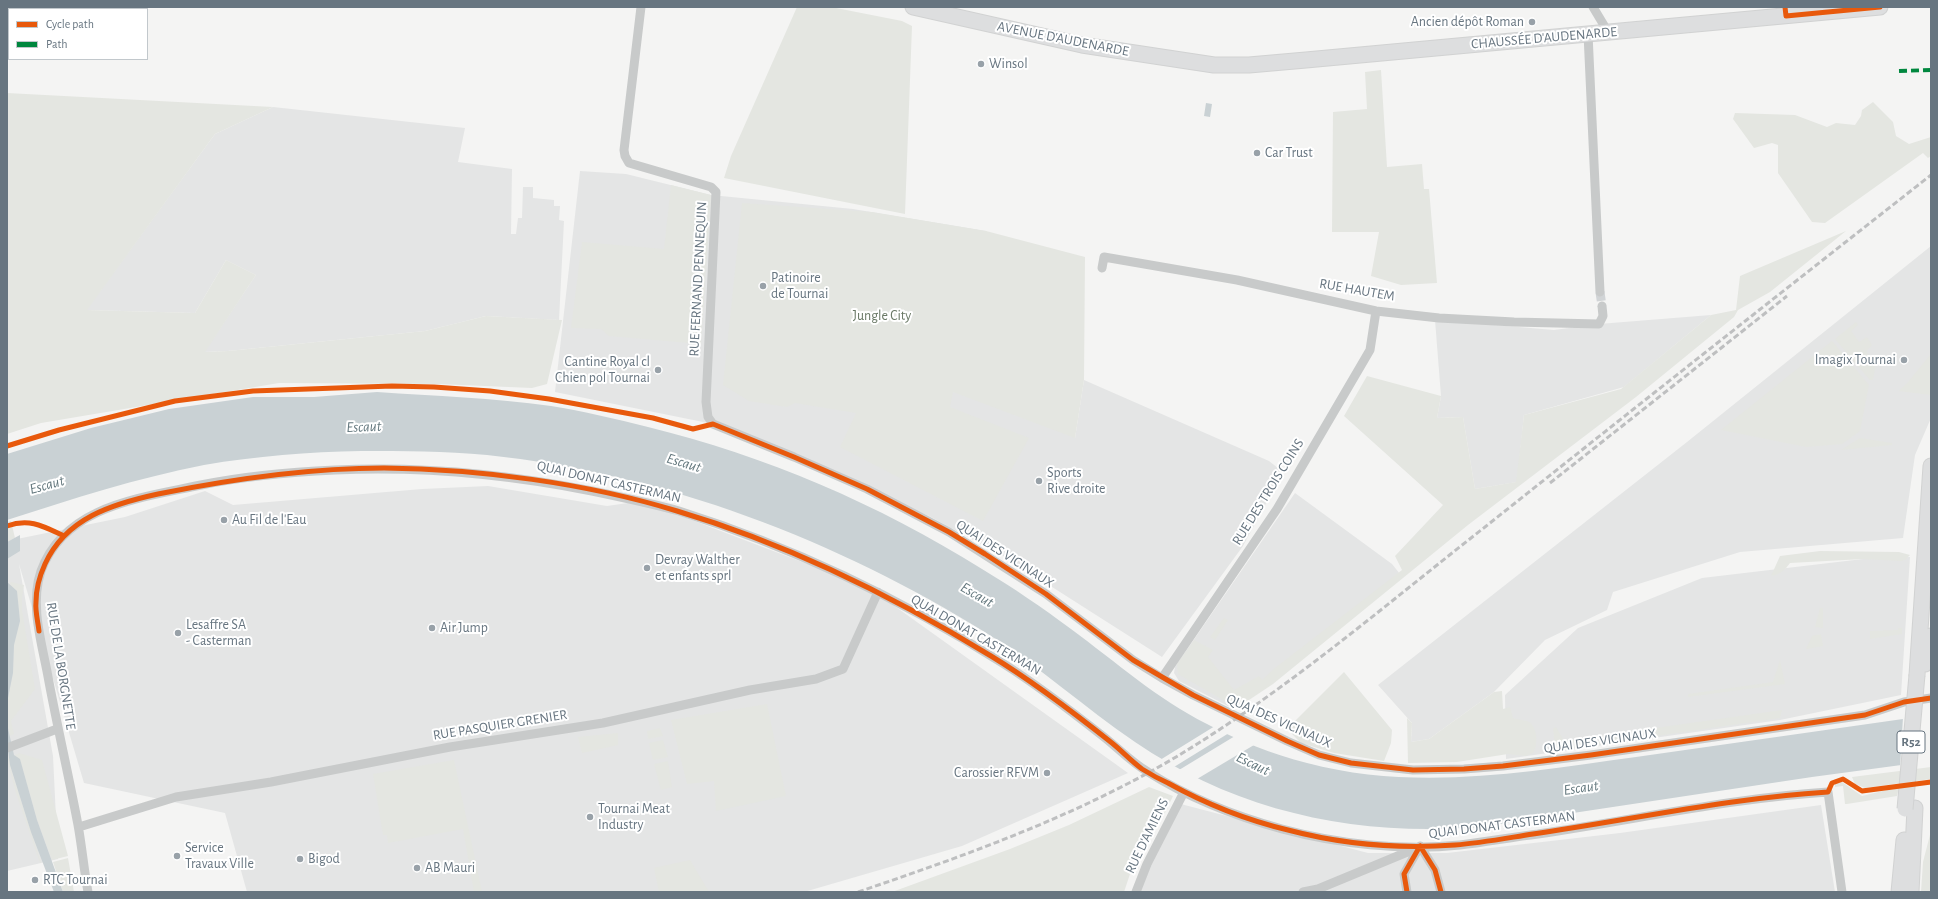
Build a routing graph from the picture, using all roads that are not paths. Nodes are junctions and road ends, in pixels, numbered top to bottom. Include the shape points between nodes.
1 (641, 7) edge
2 (913, 7) edge
3 (1593, 7) edge
4 (1874, 7) edge
5 (1880, 7) edge
6 (1785, 12) edge
7 (1608, 32) junction
8 (1588, 34) junction
9 (1214, 65) joint
10 (1102, 268) dead end
11 (1600, 292) tunnel mouth
12 (1602, 306) tunnel mouth
13 (1376, 311) junction
14 (713, 424) joint
15 (1931, 466) edge
16 (139, 498) joint
17 (878, 592) junction
18 (1930, 642) edge
19 (1921, 674) junction
20 (1162, 678) junction
21 (1931, 698) edge
22 (57, 730) junction
23 (7, 748) edge
24 (1184, 792) junction
25 (1910, 808) junction
26 (78, 828) junction
27 (1420, 846) junction
28 (88, 892) edge
29 (1136, 892) edge
30 (1303, 892) edge
31 (1406, 892) edge
32 (1441, 892) edge
33 (1842, 892) edge
34 (1899, 892) edge
35 (1911, 892) edge

1 - 14 street, RUE FERNAND PENNEQUIN via 625,156 629,163 711,186 716,192 706,402 708,417
2 - 9 main road, AVENUE D'AUDENARDE via 1082,45
3 - 7 street
4 - 5 main road, CHAUSSÉE D'AUDENARDE
4 - 6 main road, CHAUSSÉE D'AUDENARDE
6 - 7 main road, CHAUSSÉE D'AUDENARDE
7 - 8 main road, CHAUSSÉE D'AUDENARDE
8 - 9 main road, CHAUSSÉE D'AUDENARDE via 1306,60
8 - 11 street
10 - 13 street, RUE HAUTEM via 1104,257 1237,280
12 - 13 street, RUE HAUTEM via 1603,316 1599,324 1446,319
13 - 20 street, RUE DES TROIS COINS via 1370,350 1277,509
14 - 20 street, QUAI DES VICINAUX via 867,489 949,532 1046,594 1133,660
15 - 19 main road, R52
16 - 17 street, QUAI DONAT CASTERMAN via 224,481 302,472 382,468 531,479 642,501 680,512 768,542
16 - 22 street, RUE DE LA BORGNETTE via 100,510 62,535 49,554 40,576 35,603
17 - 24 street, QUAI DONAT CASTERMAN via 1037,685 1142,769
17 - 26 street, RUE PASQUIER GRENIER via 843,669 816,679 750,690 603,723 450,747 271,782 176,797
18 - 19 main road, R52
19 - 25 main road, R52
20 - 21 street, QUAI DES VICINAUX via 1253,725 1319,755 1351,763 1413,770 1464,769 1591,755 1865,715 1904,702
22 - 23 street
22 - 26 street, RUE DE LA BORGNETTE
24 - 27 street, QUAI DONAT CASTERMAN via 1219,808 1288,830 1362,843
24 - 29 street, RUE D'AMIENS via 1147,864
25 - 34 main road, R52
25 - 35 main road, R52
26 - 28 street, RUE DE LA BORGNETTE
27 - 30 street via 1318,889
27 - 31 street via 1404,874
27 - 32 street via 1435,870
27 - 33 street, QUAI DONAT CASTERMAN via 1458,845 1607,824 1779,795 1828,792

